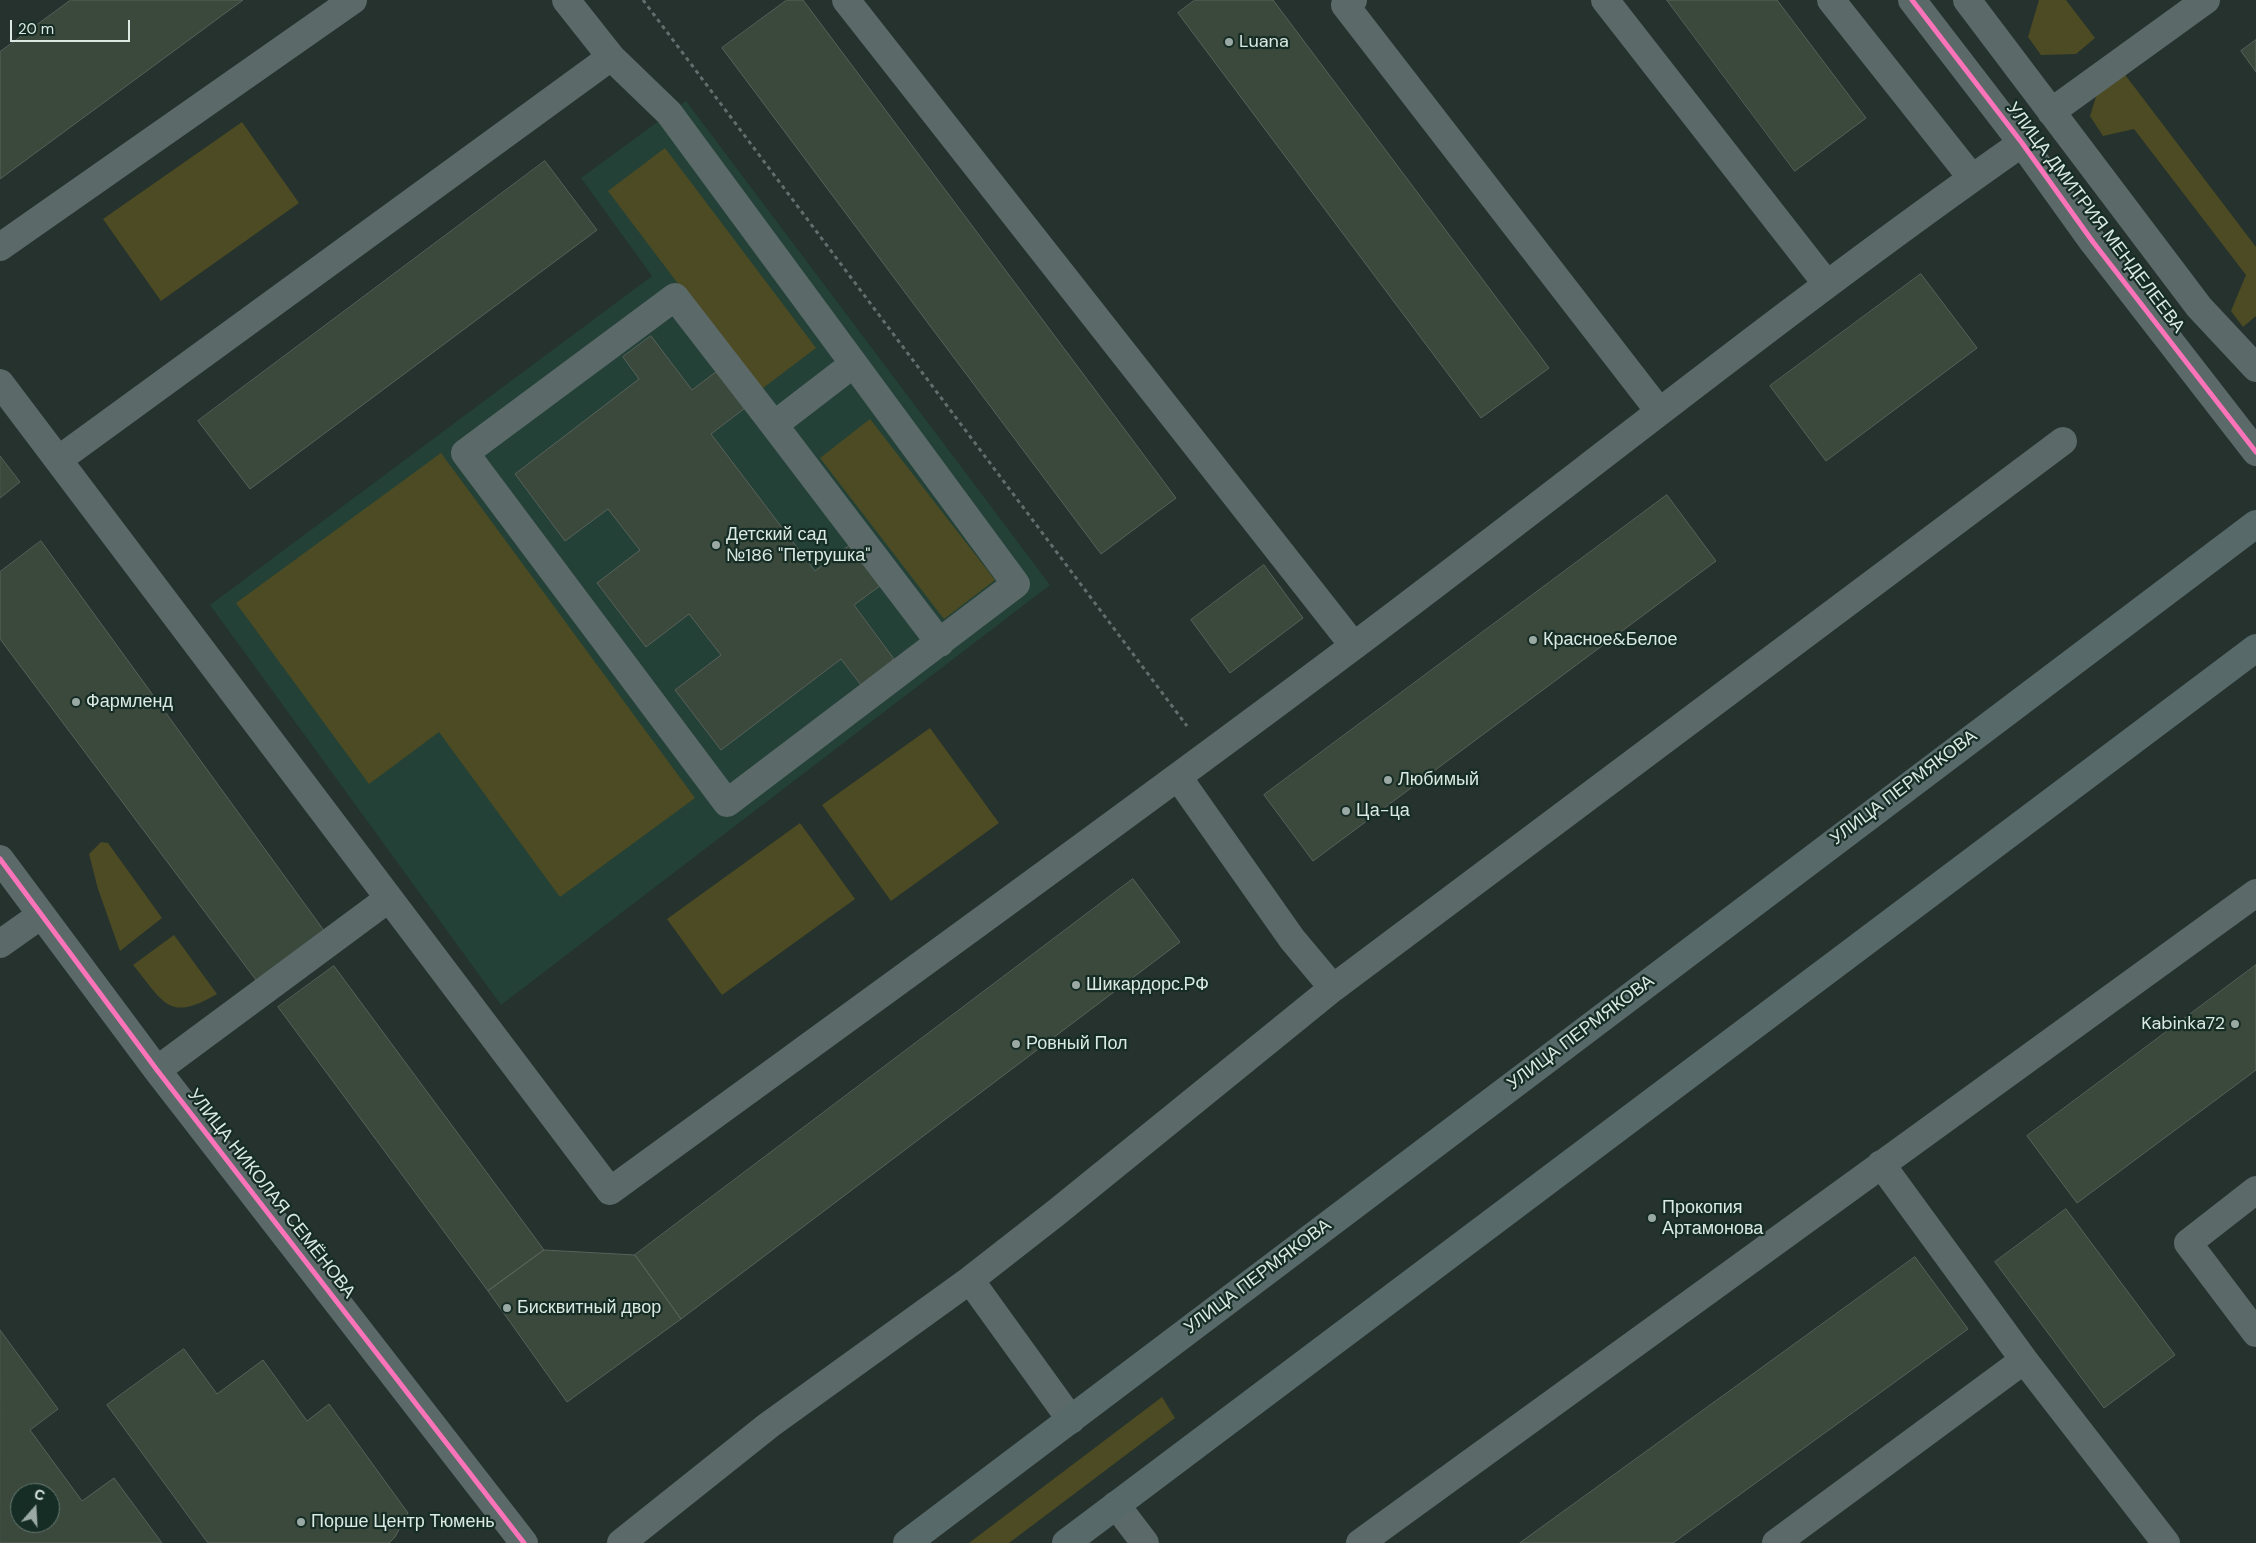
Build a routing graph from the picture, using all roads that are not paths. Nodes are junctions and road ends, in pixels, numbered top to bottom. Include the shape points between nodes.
1 (353, 0) edge
2 (566, 0) edge
3 (846, 0) edge
4 (1353, 0) edge
5 (1605, 0) edge
6 (1831, 0) edge
7 (1912, 0) edge
8 (1967, 0) edge
9 (2206, 0) edge
10 (611, 57) junction
11 (2051, 112) junction
12 (2022, 143) junction
13 (1972, 178) junction
14 (0, 247) edge
15 (1826, 283) junction
16 (852, 365) junction
17 (2256, 368) edge
18 (0, 383) edge
19 (1659, 411) junction
20 (774, 425) junction
21 (2063, 441) dead end
22 (2256, 452) edge
23 (58, 460) junction
24 (2256, 524) edge
25 (940, 643) junction
26 (1354, 646) junction
27 (2256, 648) edge
28 (1178, 776) junction
29 (0, 859) edge
30 (2256, 892) edge
31 (388, 899) junction
32 (41, 915) junction
33 (0, 944) edge
34 (1333, 988) junction
35 (157, 1070) junction
36 (1881, 1164) junction
37 (2256, 1190) edge
38 (970, 1280) junction
39 (2256, 1333) edge
40 (2024, 1360) junction
41 (1071, 1420) junction
42 (1116, 1505) junction
43 (520, 1541) edge
44 (621, 1543) edge
45 (907, 1543) edge
46 (1066, 1543) edge
47 (1144, 1543) edge
48 (1360, 1543) edge
49 (1776, 1543) edge
50 (2166, 1543) edge

1 - 14 street
2 - 10 street
3 - 26 street
4 - 19 street via 1345,6
5 - 15 street
6 - 13 street
7 - 12 street, УЛИЦА ДМИТРИЯ МЕНДЕЛЕЕВА
8 - 11 street, УЛИЦА ДМИТРИЯ МЕНДЕЛЕЕВА
9 - 11 street
10 - 16 street via 669,113
10 - 23 street
11 - 17 street, УЛИЦА ДМИТРИЯ МЕНДЕЛЕЕВА via 2199,307
12 - 13 street
12 - 22 street, УЛИЦА ДМИТРИЯ МЕНДЕЛЕЕВА via 2093,242
13 - 15 street
15 - 19 street
16 - 20 street
16 - 25 street via 1016,584
18 - 23 street
19 - 26 street
20 - 25 street
20 - 25 street via 675,297 465,453 727,803
21 - 34 street
23 - 31 street
24 - 41 main road, УЛИЦА ПЕРМЯКОВА
26 - 28 street
27 - 42 main road
28 - 31 street via 610,1191
28 - 34 street via 1292,939
29 - 32 street, УЛИЦА НИКОЛАЯ СЕМЁНОВА
30 - 36 street
31 - 35 street
32 - 33 street
32 - 35 street, УЛИЦА НИКОЛАЯ СЕМЁНОВА
34 - 38 street
35 - 43 street, УЛИЦА НИКОЛАЯ СЕМЁНОВА
36 - 40 street
36 - 48 street
37 - 39 street via 2188,1242
38 - 41 street
38 - 44 street via 769,1424
40 - 49 street
40 - 50 street
41 - 45 main road, УЛИЦА ПЕРМЯКОВА
42 - 46 main road
42 - 47 street

